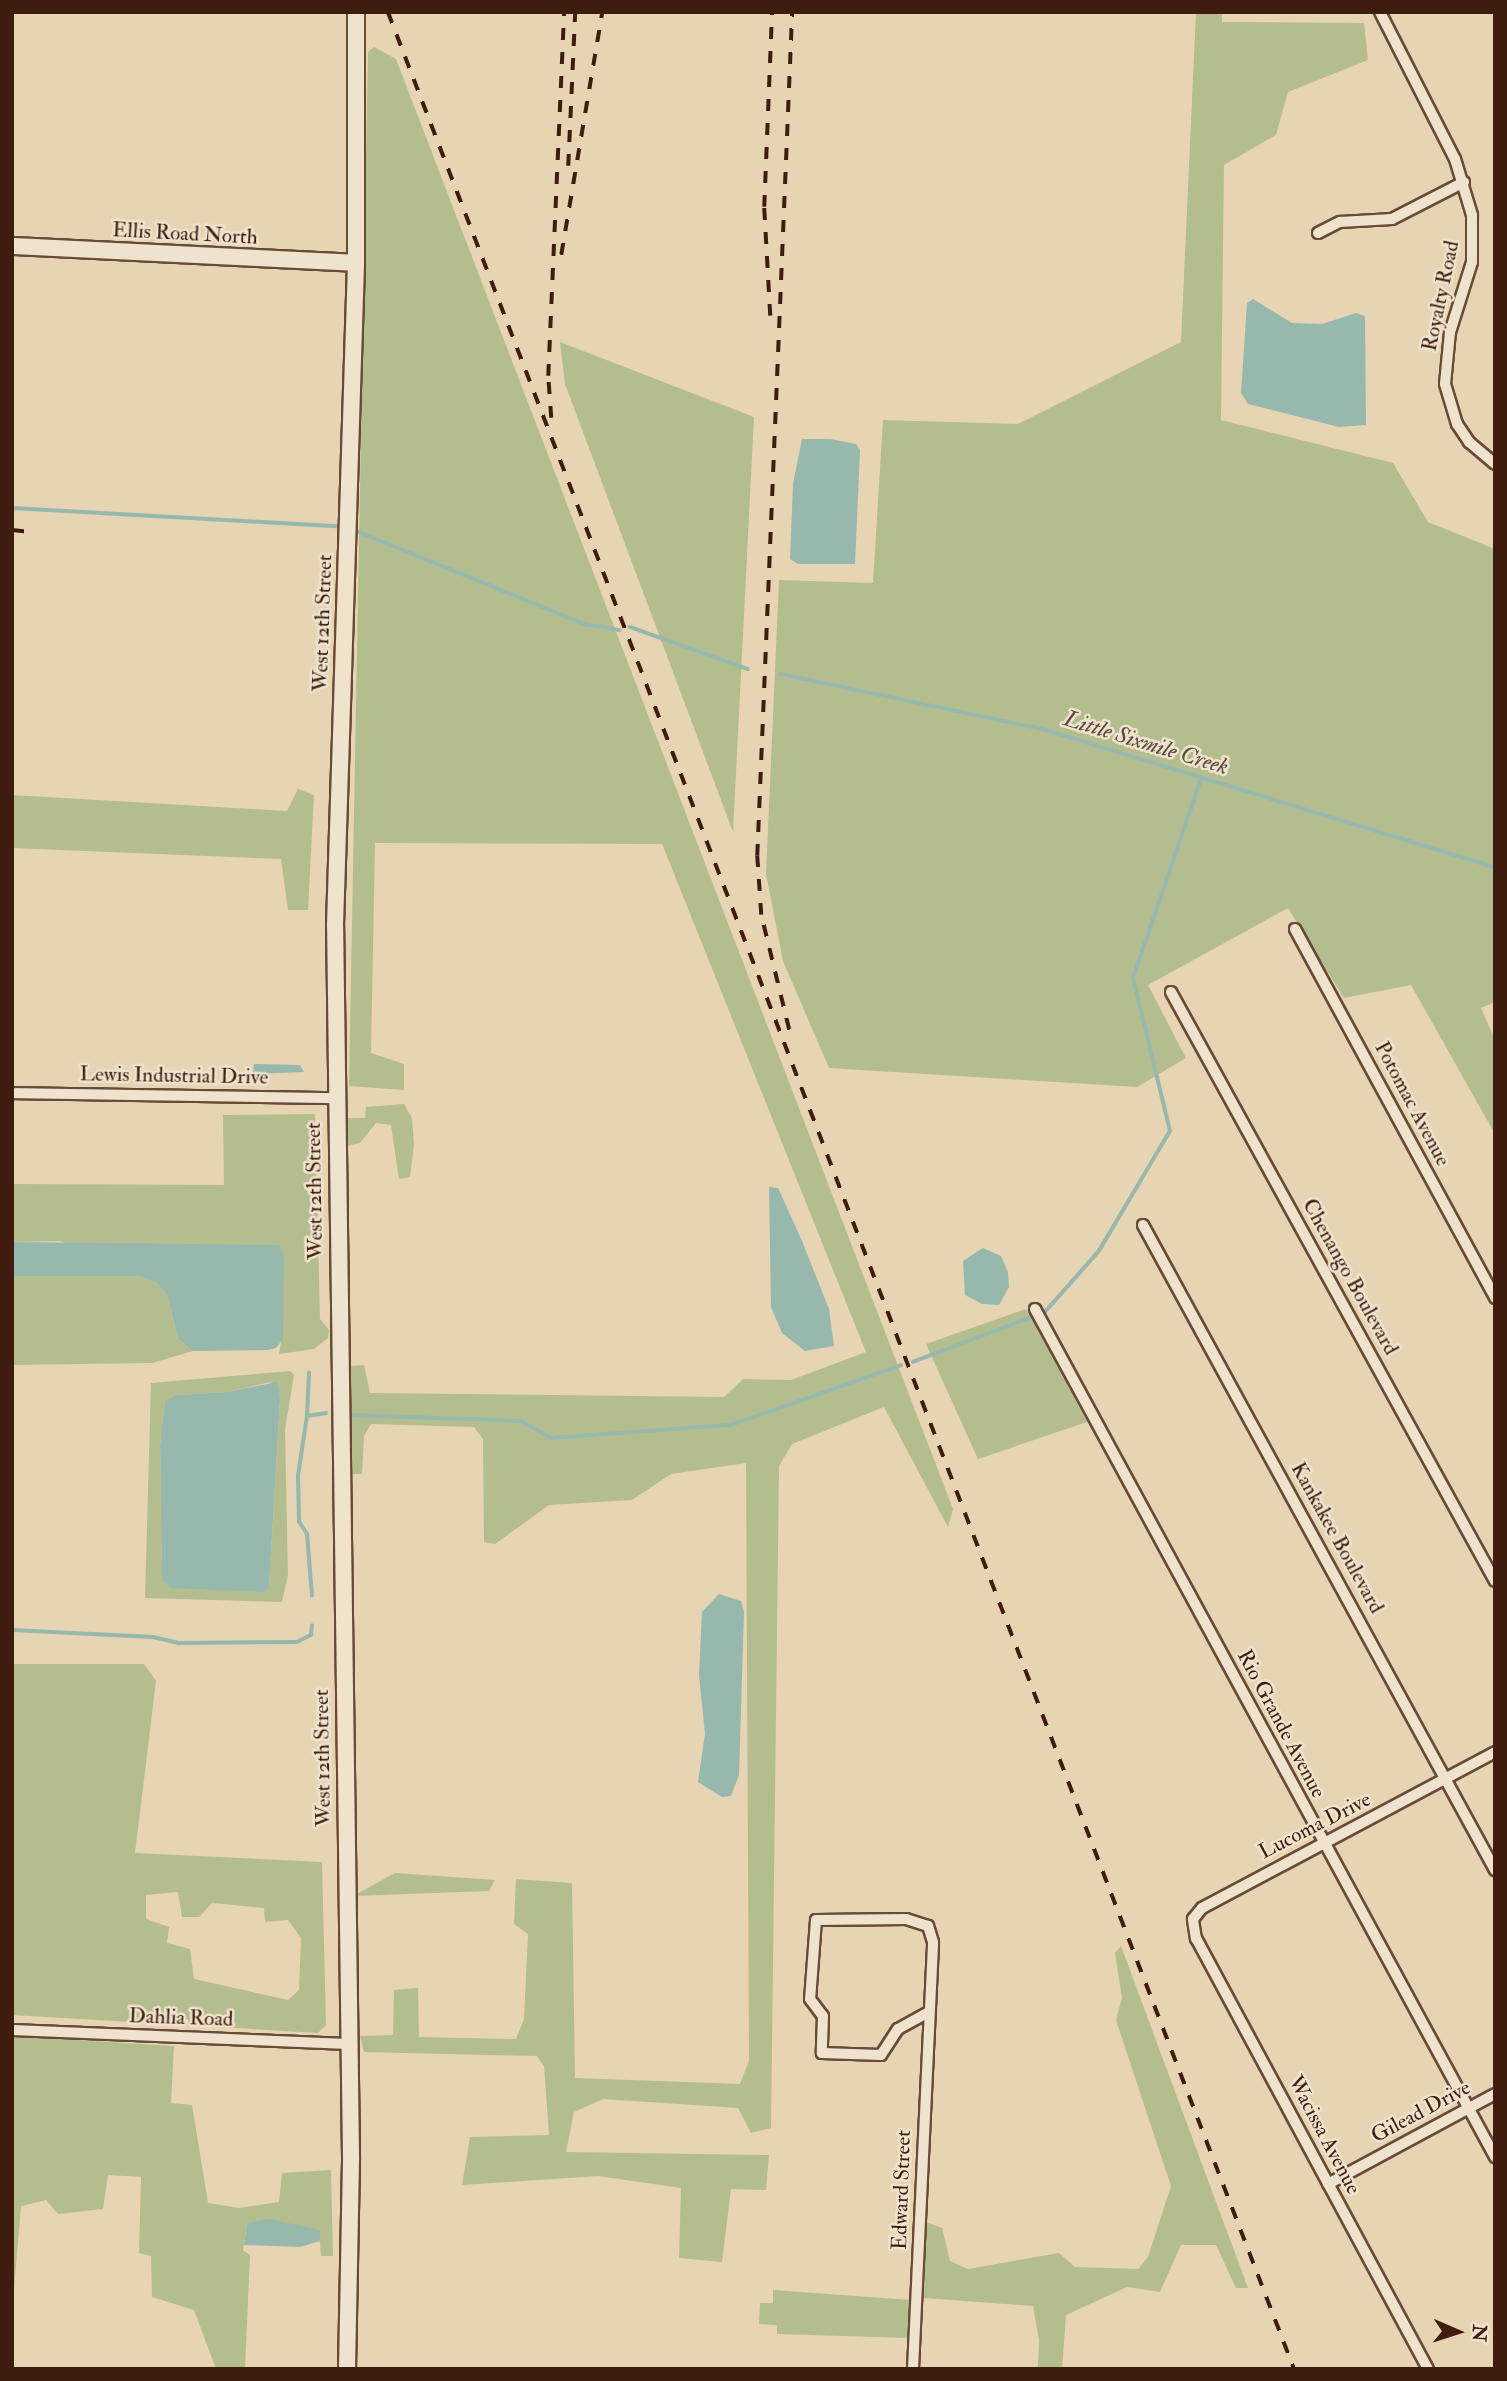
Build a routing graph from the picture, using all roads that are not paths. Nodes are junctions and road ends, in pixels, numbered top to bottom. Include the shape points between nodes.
1 (356, 12) edge
2 (1380, 12) edge
3 (1464, 182) junction
4 (1318, 233) dead end
5 (12, 246) edge
6 (356, 264) junction
7 (1495, 464) edge
8 (1295, 929) dead end
9 (1171, 992) dead end
10 (12, 1093) edge
11 (334, 1098) junction
12 (1143, 1226) dead end
13 (1495, 1298) edge
14 (1035, 1309) dead end
15 (1495, 1581) edge
16 (1495, 1752) edge
17 (1446, 1779) junction
18 (1323, 1842) junction
19 (1495, 1870) edge
20 (1193, 1919) joint
21 (929, 2012) junction
22 (12, 2030) edge
23 (349, 2045) junction
24 (1495, 2094) edge
25 (1468, 2108) junction
26 (1495, 2157) edge
27 (1328, 2183) junction
28 (347, 2369) edge
29 (913, 2369) edge
30 (1428, 2369) edge

1 - 6 street, West 12th Street
2 - 3 street, Royalty Road
3 - 4 street via 1392,219 1340,222
3 - 7 street, Royalty Road via 1472,215 1472,262 1450,332 1445,384 1457,424 1469,442
5 - 6 street, Ellis Road North
6 - 11 street, West 12th Street via 335,911
8 - 13 street, Potomac Avenue
9 - 15 street, Chenango Boulevard
10 - 11 street, Lewis Industrial Drive
11 - 23 street, West 12th Street
12 - 17 street, Kankakee Boulevard
14 - 18 street, Rio Grande Avenue
16 - 17 street, Lucoma Drive
17 - 18 street, Lucoma Drive
17 - 19 street, Kankakee Boulevard
18 - 20 street, Lucoma Drive via 1202,1908
18 - 25 street, Rio Grande Avenue
20 - 27 street, Wacissa Avenue via 1196,1939
21 - 21 street, Edward Street via 933,1942 928,1926 906,1920 816,1920 810,1998 823,2016 822,2053 881,2056 898,2029
21 - 29 street, Edward Street
22 - 23 street, Dahlia Road
23 - 28 street, West 12th Street
24 - 25 street, Gilead Drive
25 - 26 street, Rio Grande Avenue
25 - 27 street, Gilead Drive
27 - 30 street, Wacissa Avenue

